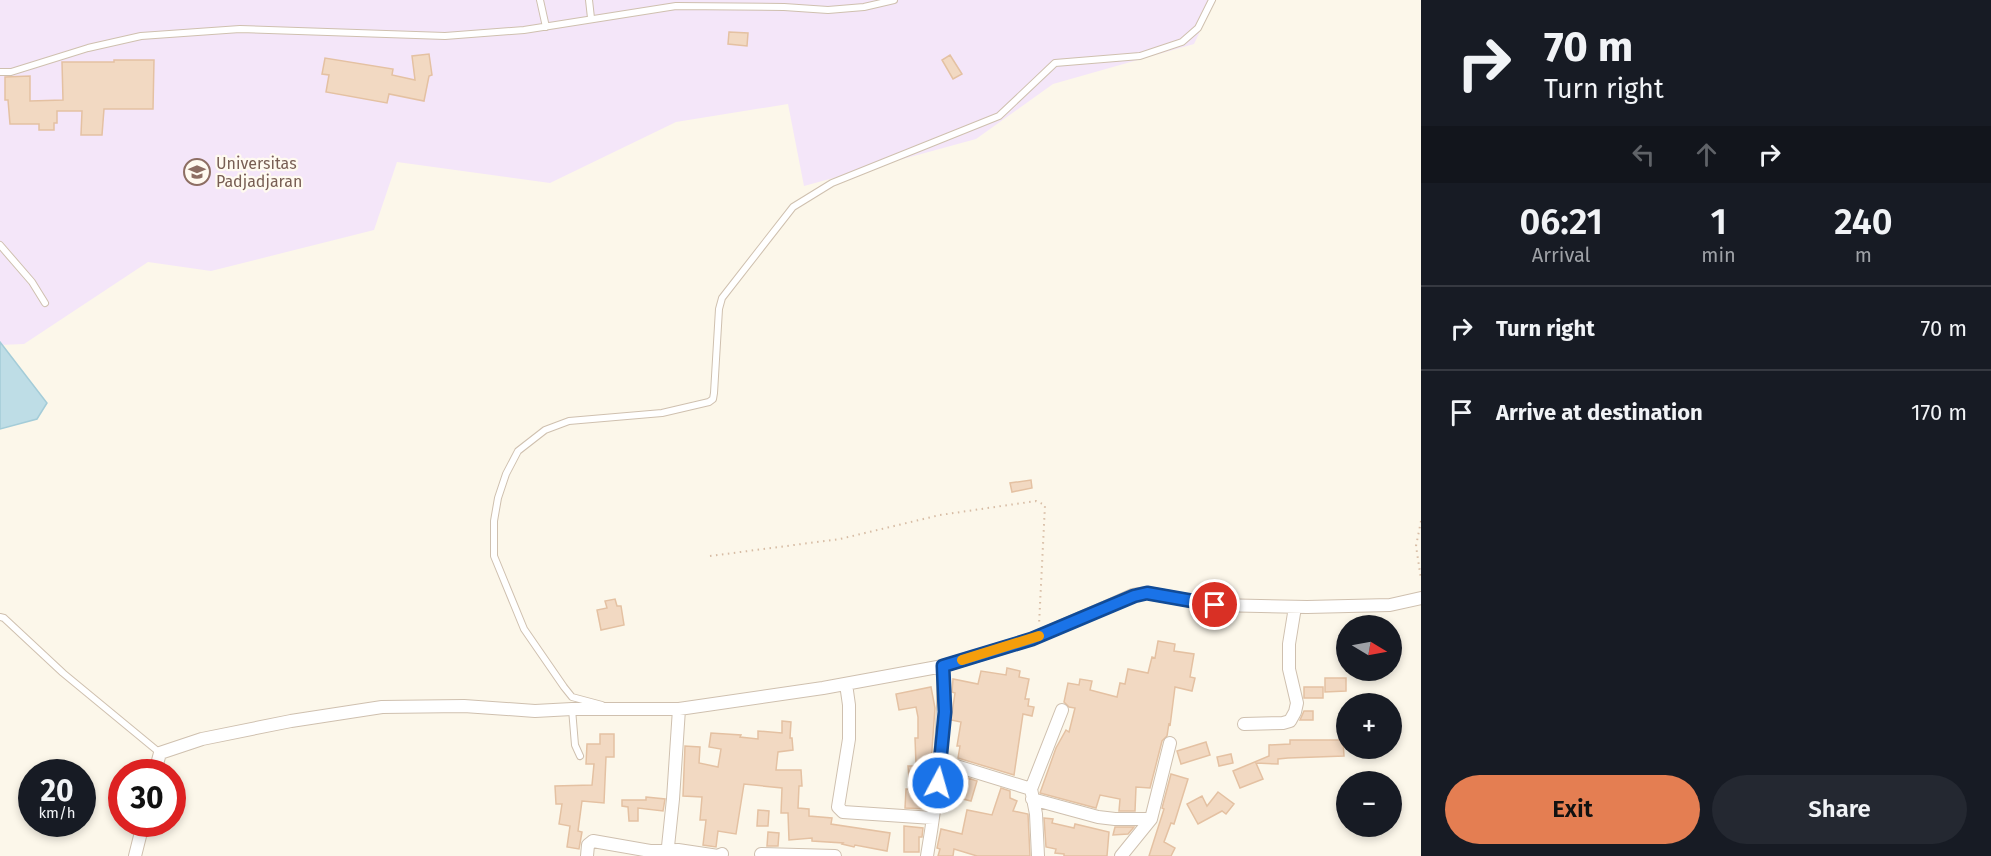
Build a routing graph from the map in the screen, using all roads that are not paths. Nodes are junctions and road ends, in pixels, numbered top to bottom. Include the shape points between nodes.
1 (540, 0) edge
2 (589, 0) edge
3 (894, 0) edge
4 (1212, 0) edge
5 (591, 18) junction
6 (546, 27) junction
7 (0, 72) edge
8 (0, 245) edge
9 (45, 303) dead end
10 (1421, 598) edge
11 (1295, 607) junction
12 (0, 617) edge
13 (943, 666) junction
14 (846, 684) junction
15 (572, 709) junction
16 (679, 709) junction
17 (630, 710) junction
18 (1062, 710) dead end
19 (1244, 724) dead end
20 (1170, 743) dead end
21 (160, 753) junction
22 (580, 756) dead end
23 (158, 759) edge
24 (940, 762) junction
25 (1032, 794) junction
26 (933, 818) junction
27 (1151, 819) junction
28 (140, 837) edge
29 (667, 854) edge
30 (722, 854) dead end
31 (761, 854) dead end
32 (135, 856) edge
33 (587, 856) edge
34 (835, 856) edge
35 (927, 856) edge
36 (1038, 856) edge
37 (1122, 856) edge

1 - 6 lane
2 - 5 lane
3 - 5 lane via 828,10 676,6
4 - 17 lane via 1198,28 1182,42 1140,56 1055,63 999,116 832,183 793,207 722,298 714,393 709,402 662,413 569,422 544,430 518,451 498,498 494,556 525,628 572,697
5 - 6 lane
6 - 7 lane via 445,36 240,29 141,36
8 - 9 lane
10 - 11 street via 1390,605
11 - 13 street via 1215,605 1147,593 1039,636
11 - 19 street via 1289,669 1297,703 1295,712 1290,721 1283,723
12 - 21 lane
13 - 14 street
13 - 24 street via 945,712
14 - 16 street
14 - 26 street via 849,739 838,807 843,812
15 - 17 street
15 - 21 street via 382,708 280,723 202,739
15 - 22 lane via 575,745
16 - 17 street
16 - 29 street
18 - 25 street
20 - 27 street
21 - 23 street
24 - 25 street
24 - 26 street
25 - 27 street via 1098,817
25 - 36 street
26 - 35 street
27 - 37 street
28 - 32 street
29 - 30 street via 678,850
29 - 33 street via 593,841 588,845
31 - 34 street

